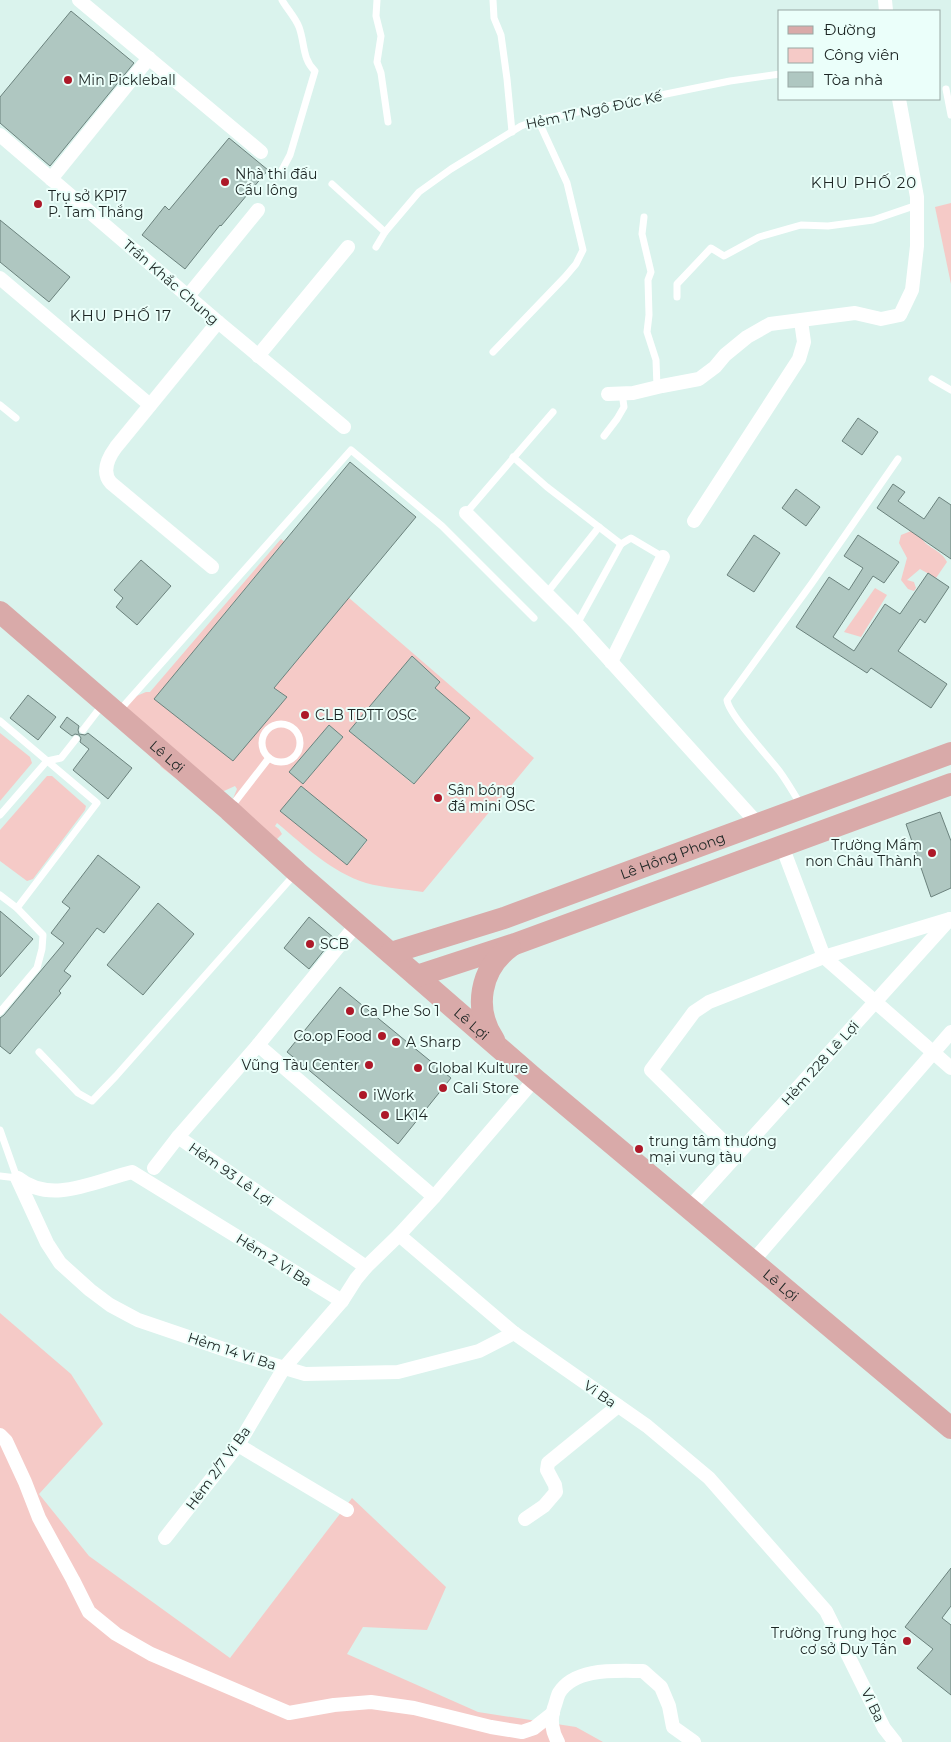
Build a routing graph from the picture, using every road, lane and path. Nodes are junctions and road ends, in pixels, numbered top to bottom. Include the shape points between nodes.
1 (79, 0) edge
2 (282, 0) edge
3 (377, 0) edge
4 (493, 0) edge
5 (149, 58) junction
6 (778, 74) edge
7 (946, 88) edge
8 (899, 100) edge
9 (951, 115) edge
10 (538, 120) junction
11 (388, 122) dead end
12 (512, 132) junction
13 (0, 135) edge
14 (261, 152) dead end
15 (282, 170) dead end
16 (51, 179) junction
17 (332, 184) dead end
18 (917, 205) junction
19 (258, 210) dead end
20 (644, 217) dead end
21 (386, 232) junction
22 (376, 247) dead end
23 (348, 248) dead end
24 (0, 278) edge
25 (188, 296) junction
26 (677, 296) dead end
27 (801, 321) junction
28 (218, 322) junction
29 (493, 352) dead end
30 (258, 356) junction
31 (932, 379) dead end
32 (657, 387) junction
33 (951, 390) edge
34 (615, 393) joint
35 (0, 405) edge
36 (150, 405) junction
37 (553, 412) dead end
38 (16, 418) dead end
39 (344, 427) dead end
40 (604, 436) dead end
41 (513, 457) junction
42 (898, 459) dead end
43 (466, 512) joint
44 (694, 521) dead end
45 (599, 527) junction
46 (621, 544) junction
47 (663, 557) joint
48 (212, 567) dead end
49 (546, 594) junction
50 (0, 612) edge
51 (534, 618) dead end
52 (577, 624) junction
53 (611, 662) junction
54 (111, 708) junction
55 (0, 721) edge
56 (83, 730) dead end
57 (76, 739) dead end
58 (951, 753) edge
59 (269, 758) junction
60 (47, 761) junction
61 (951, 784) edge
62 (803, 807) junction
63 (229, 810) junction
64 (0, 815) edge
65 (765, 822) junction
66 (782, 846) junction
67 (297, 872) junction
68 (0, 895) edge
69 (17, 908) junction
70 (950, 918) edge
71 (357, 924) junction
72 (473, 928) junction
73 (515, 944) junction
74 (391, 953) junction
75 (479, 955) junction
76 (824, 957) junction
77 (417, 976) junction
78 (874, 1002) junction
79 (0, 1012) edge
80 (951, 1032) edge
81 (258, 1045) junction
82 (502, 1050) junction
83 (39, 1052) dead end
84 (933, 1053) junction
85 (951, 1068) edge
86 (535, 1079) junction
87 (0, 1130) edge
88 (178, 1137) junction
89 (736, 1154) junction
90 (154, 1168) dead end
91 (0, 1176) edge
92 (17, 1178) junction
93 (434, 1197) junction
94 (690, 1207) junction
95 (399, 1235) junction
96 (752, 1262) junction
97 (366, 1267) junction
98 (342, 1301) junction
99 (514, 1333) junction
100 (284, 1368) junction
101 (618, 1406) junction
102 (951, 1428) edge
103 (0, 1435) edge
104 (238, 1445) junction
105 (347, 1510) dead end
106 (526, 1519) dead end
107 (165, 1538) dead end
108 (553, 1713) junction
109 (558, 1742) edge
110 (694, 1742) edge
111 (894, 1742) edge

1 - 5 street
2 - 15 lane via 300,29 303,50 309,66 315,71 290,155
3 - 11 lane via 376,16 381,36 377,62
4 - 12 lane via 494,18 501,35
5 - 14 street
5 - 16 street
6 - 10 lane, Hẻm 17 Ngô Đức Kế
7 - 9 lane
8 - 18 street
10 - 12 lane, Hẻm 17 Ngô Đức Kế
10 - 29 lane via 567,183 583,250 565,277
12 - 21 lane, Hẻm 17 Ngô Đức Kế via 419,192
13 - 16 street, Trần Khắc Chung
16 - 25 street, Trần Khắc Chung
17 - 21 lane
18 - 26 lane via 873,220 828,226 801,225 758,237 724,256 711,248 677,284
18 - 27 street via 912,290 900,315 881,319 855,313
19 - 25 street
20 - 32 lane via 642,234 652,272 648,280 647,332 656,360
21 - 22 lane, Hẻm 17 Ngô Đức Kế
23 - 30 street
24 - 36 street
25 - 28 street, Trần Khắc Chung
27 - 32 street via 770,324 725,355 699,379
27 - 44 street via 804,342 798,359
28 - 30 street, Trần Khắc Chung
28 - 36 street
30 - 39 street, Trần Khắc Chung
31 - 33 lane
32 - 34 street via 633,393
34 - 40 lane via 624,407
35 - 38 lane
36 - 48 street via 110,455 106,478
37 - 41 lane
41 - 43 lane
41 - 45 lane
42 - 62 lane via 726,700
43 - 49 street
45 - 46 lane
45 - 49 lane
46 - 47 lane via 631,538
46 - 52 lane
47 - 53 street
49 - 52 street
50 - 54 main road, Lê Lợi
51 - 54 lane via 442,526 350,450
52 - 53 street
53 - 65 street
54 - 56 lane
54 - 63 main road, Lê Lợi
55 - 60 lane
57 - 60 lane via 61,758
58 - 62 main road, Lê Hồng Phong
59 - 59 lane via 287,762 297,754 299,736 291,726 278,724 267,730 262,742
59 - 63 lane
60 - 64 lane
60 - 69 lane via 97,803
61 - 66 main road, Lê Hồng Phong
62 - 65 main road, Lê Hồng Phong
63 - 67 main road, Lê Lợi
65 - 66 main road
65 - 72 main road, Lê Hồng Phong
66 - 73 main road, Lê Hồng Phong
66 - 76 street
67 - 71 main road, Lê Lợi
67 - 83 lane via 92,1101 78,1094
68 - 69 lane
69 - 79 lane via 43,935 42,949 36,968
70 - 76 street
70 - 78 street, Hẻm 228 Lê Lợi
71 - 74 main road, Lê Lợi
71 - 81 street, Hẻm 93 Lê Lợi
72 - 74 main road, Lê Hồng Phong
72 - 75 main road
73 - 75 main road, Lê Hồng Phong
73 - 82 main road via 491,968 481,997 483,1016
74 - 77 main road, Lê Lợi
75 - 77 main road, Lê Hồng Phong
76 - 78 street
76 - 89 street via 709,1002 694,1012 651,1070
77 - 82 main road, Lê Lợi
78 - 84 street
78 - 89 street, Hẻm 228 Lê Lợi
80 - 84 street
81 - 88 street, Hẻm 93 Lê Lợi
81 - 93 street
82 - 86 main road, Lê Lợi
84 - 85 street
84 - 96 street
86 - 93 street
86 - 94 main road, Lê Lợi
87 - 92 lane
88 - 90 street
88 - 97 street, Hẻm 93 Lê Lợi
89 - 94 street, Hẻm 228 Lê Lợi
91 - 92 lane
92 - 98 street, Hẻm 2 Vi Ba via 29,1187 64,1191 132,1172
92 - 100 street, Hẻm 14 Vi Ba via 47,1244 60,1263 110,1305 138,1320
93 - 95 street
94 - 96 main road, Lê Lợi
95 - 97 street
95 - 99 street, Vi Ba
96 - 102 main road, Lê Lợi
97 - 98 street
98 - 100 street, Hẻm 2/7 Vi Ba
99 - 100 street, Hẻm 14 Vi Ba via 479,1351 398,1372 305,1374
99 - 101 street, Vi Ba
100 - 104 street, Hẻm 2/7 Vi Ba
101 - 106 street via 548,1464 546,1470 556,1493
101 - 111 street, Vi Ba via 709,1478 826,1611
103 - 108 street via 6,1441 39,1518 89,1612 116,1634 151,1654 289,1713 371,1702 522,1732 534,1728
104 - 105 street
104 - 107 street, Hẻm 2/7 Vi Ba
108 - 109 street via 553,1734
108 - 110 street via 559,1693 570,1682 603,1671 643,1671 661,1687 673,1727

